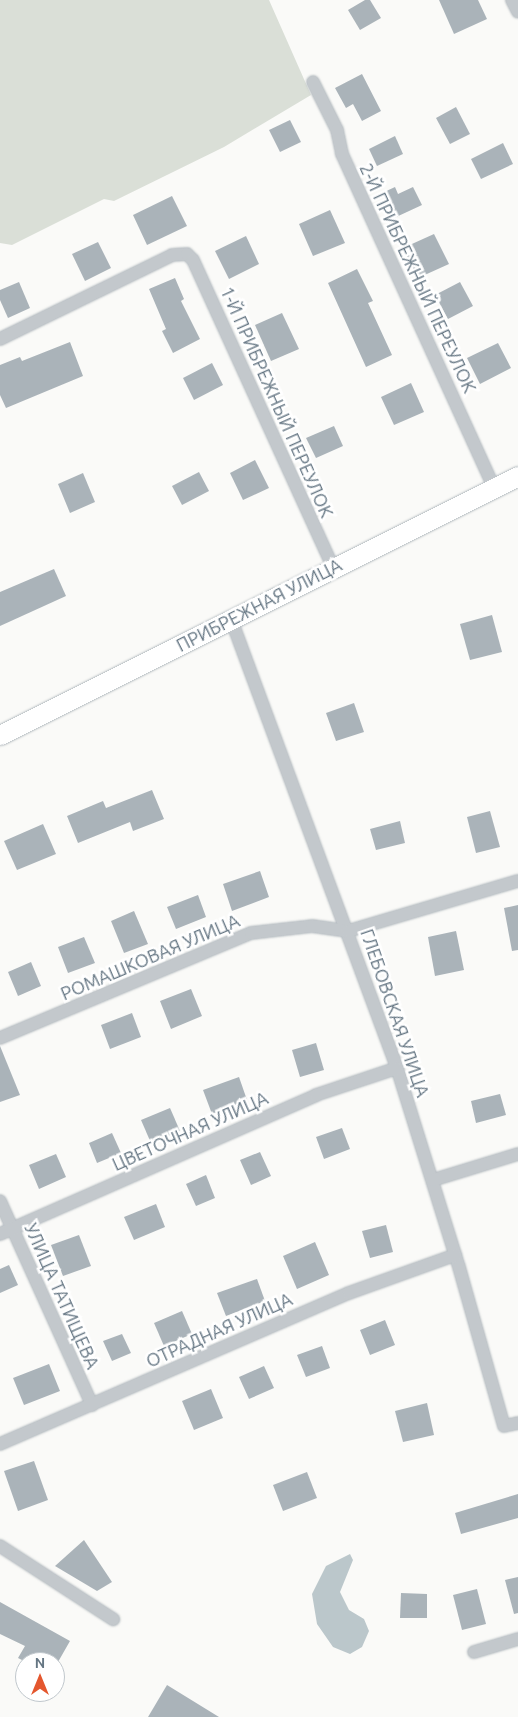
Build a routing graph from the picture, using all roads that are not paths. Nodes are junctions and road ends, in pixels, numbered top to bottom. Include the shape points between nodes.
1 (512, 0) edge
2 (518, 12) edge
3 (312, 82) dead end
4 (0, 339) edge
5 (518, 476) edge
6 (494, 488) junction
7 (333, 567) junction
8 (231, 619) junction
9 (0, 735) edge
10 (518, 881) edge
11 (348, 931) junction
12 (0, 1038) edge
13 (397, 1068) junction
14 (518, 1154) edge
15 (433, 1180) junction
16 (0, 1201) edge
17 (12, 1228) junction
18 (0, 1234) edge
19 (455, 1255) junction
20 (92, 1405) junction
21 (518, 1423) edge
22 (0, 1444) edge
23 (0, 1546) edge
24 (113, 1619) dead end
25 (518, 1639) edge
26 (474, 1652) dead end

1 - 2 street
3 - 6 street, 2-Й ПРИБРЕЖНЫЙ ПЕРЕУЛОК via 337,130 342,154
4 - 7 street, 1-Й ПРИБРЕЖНЫЙ ПЕРЕУЛОК via 172,256 187,254 193,260
5 - 6 street, ПРИБРЕЖНАЯ УЛИЦА
6 - 7 street, ПРИБРЕЖНАЯ УЛИЦА
7 - 8 street, ПРИБРЕЖНАЯ УЛИЦА
8 - 9 street, ПРИБРЕЖНАЯ УЛИЦА
8 - 11 street, ГЛЕБОВСКАЯ УЛИЦА
10 - 11 street
11 - 12 street, РОМАШКОВАЯ УЛИЦА via 312,926 251,933
11 - 13 street, ГЛЕБОВСКАЯ УЛИЦА
13 - 15 street, ГЛЕБОВСКАЯ УЛИЦА
13 - 17 street, ЦВЕТОЧНАЯ УЛИЦА via 316,1095
14 - 15 street
15 - 19 street, ГЛЕБОВСКАЯ УЛИЦА
16 - 17 street, УЛИЦА ТАТИЩЕВА
17 - 18 street, ЦВЕТОЧНАЯ УЛИЦА
17 - 20 street, УЛИЦА ТАТИЩЕВА
19 - 20 street, ОТРАДНАЯ УЛИЦА via 349,1292
19 - 21 street, ГЛЕБОВСКАЯ УЛИЦА via 504,1426
20 - 22 street, ОТРАДНАЯ УЛИЦА
23 - 24 street
25 - 26 street

